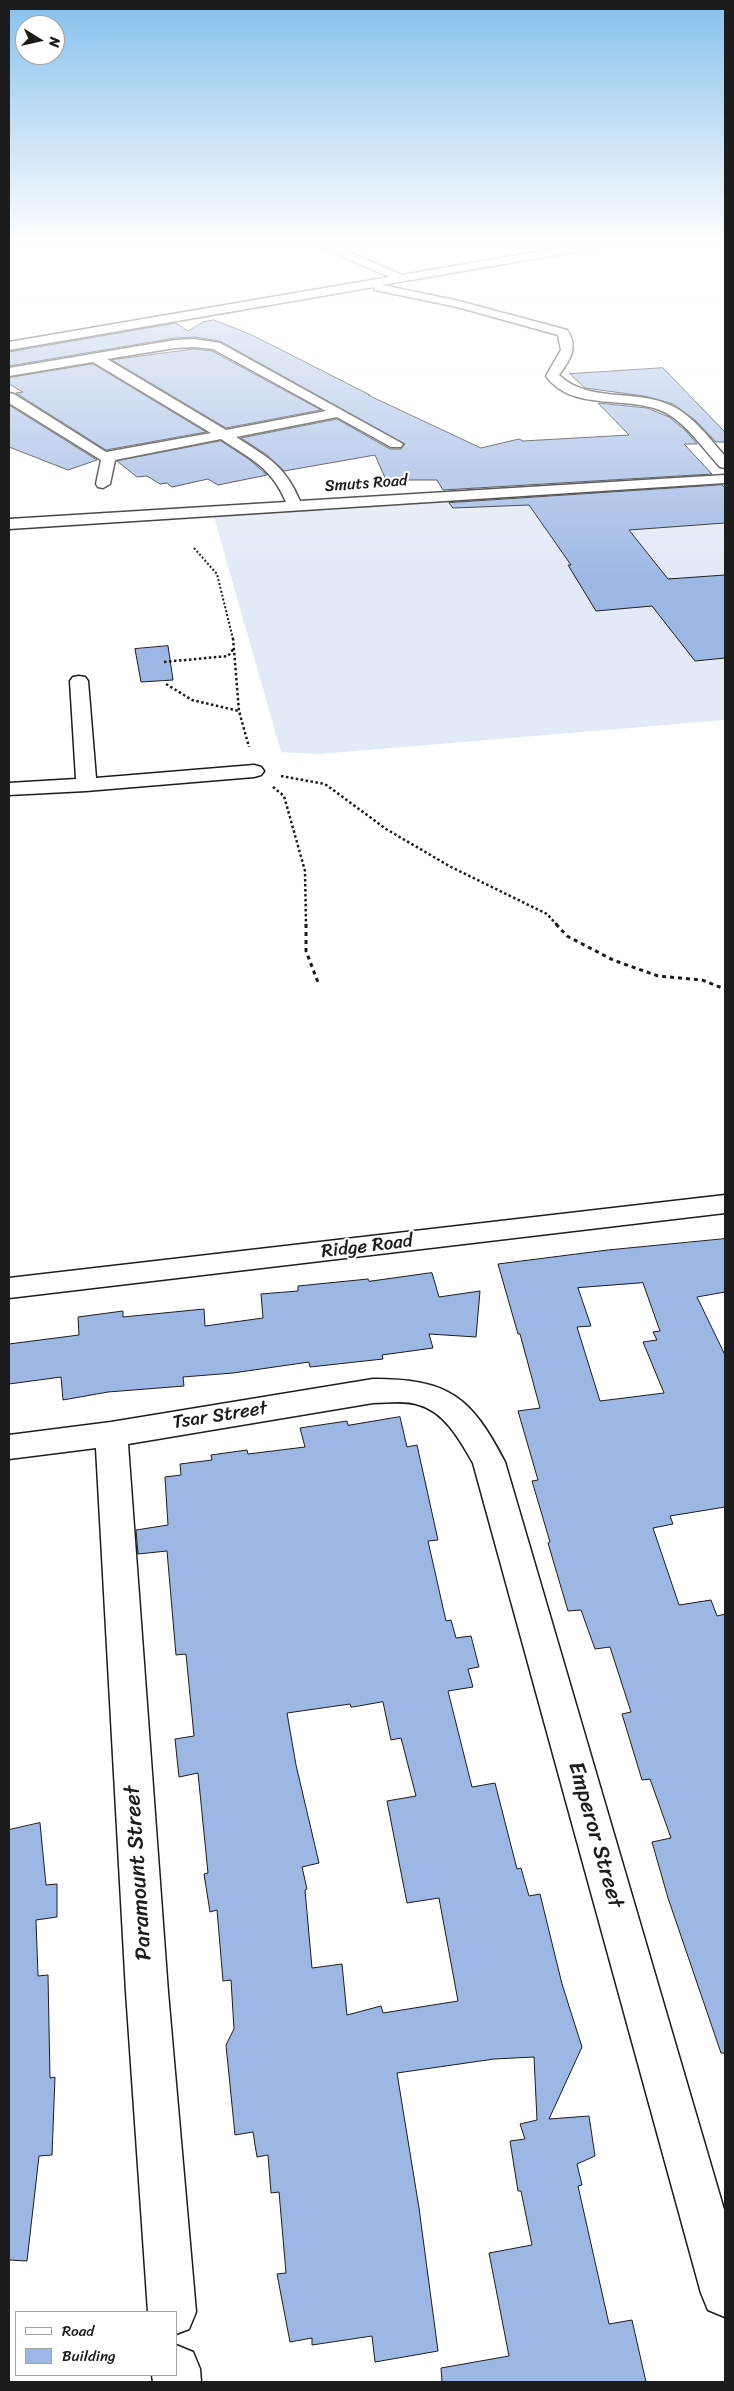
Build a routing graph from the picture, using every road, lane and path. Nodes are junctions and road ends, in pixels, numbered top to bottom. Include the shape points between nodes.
1 (96, 358) joint
2 (237, 358) edge
3 (565, 358) edge
4 (9, 372) edge
5 (9, 397) edge
6 (337, 412) junction
7 (224, 435) junction
8 (396, 444) dead end
9 (109, 457) junction
10 (725, 464) edge
11 (725, 479) edge
12 (103, 484) dead end
13 (295, 506) junction
14 (9, 524) edge
15 (194, 548) dead end
16 (235, 647) junction
17 (164, 662) dead end
18 (79, 681) dead end
19 (166, 684) dead end
20 (239, 711) junction
21 (254, 771) junction
22 (86, 785) junction
23 (9, 789) edge
24 (319, 985) dead end
25 (725, 989) edge
26 (725, 1204) edge
27 (9, 1288) edge
28 (431, 1396) joint
29 (111, 1434) junction
30 (9, 1447) edge
31 (725, 2293) edge
32 (172, 2311) edge

1 - 4 street
1 - 7 street
2 - 6 street
3 - 10 street via 552,376 557,383 576,392 651,403 670,410
5 - 9 street via 102,456
6 - 7 street
6 - 8 street
7 - 9 street
7 - 13 street via 269,466 284,481
9 - 12 street
11 - 13 street, Smuts Road
13 - 14 street, Smuts Road
15 - 16 path via 217,574
16 - 17 path via 228,656
16 - 20 path
18 - 22 street
19 - 20 path via 180,696 202,705
20 - 21 path
21 - 22 street
21 - 24 path via 284,796 305,871 306,951
21 - 25 path via 325,784 386,829 451,867 547,914 567,936 613,960 658,976 702,980
22 - 23 street
26 - 27 street, Ridge Road
28 - 29 street, Tsar Street via 408,1391 373,1391
28 - 31 street, Emperor Street via 473,1434 489,1462
29 - 30 street, Tsar Street
29 - 32 street, Paramount Street via 147,1992

